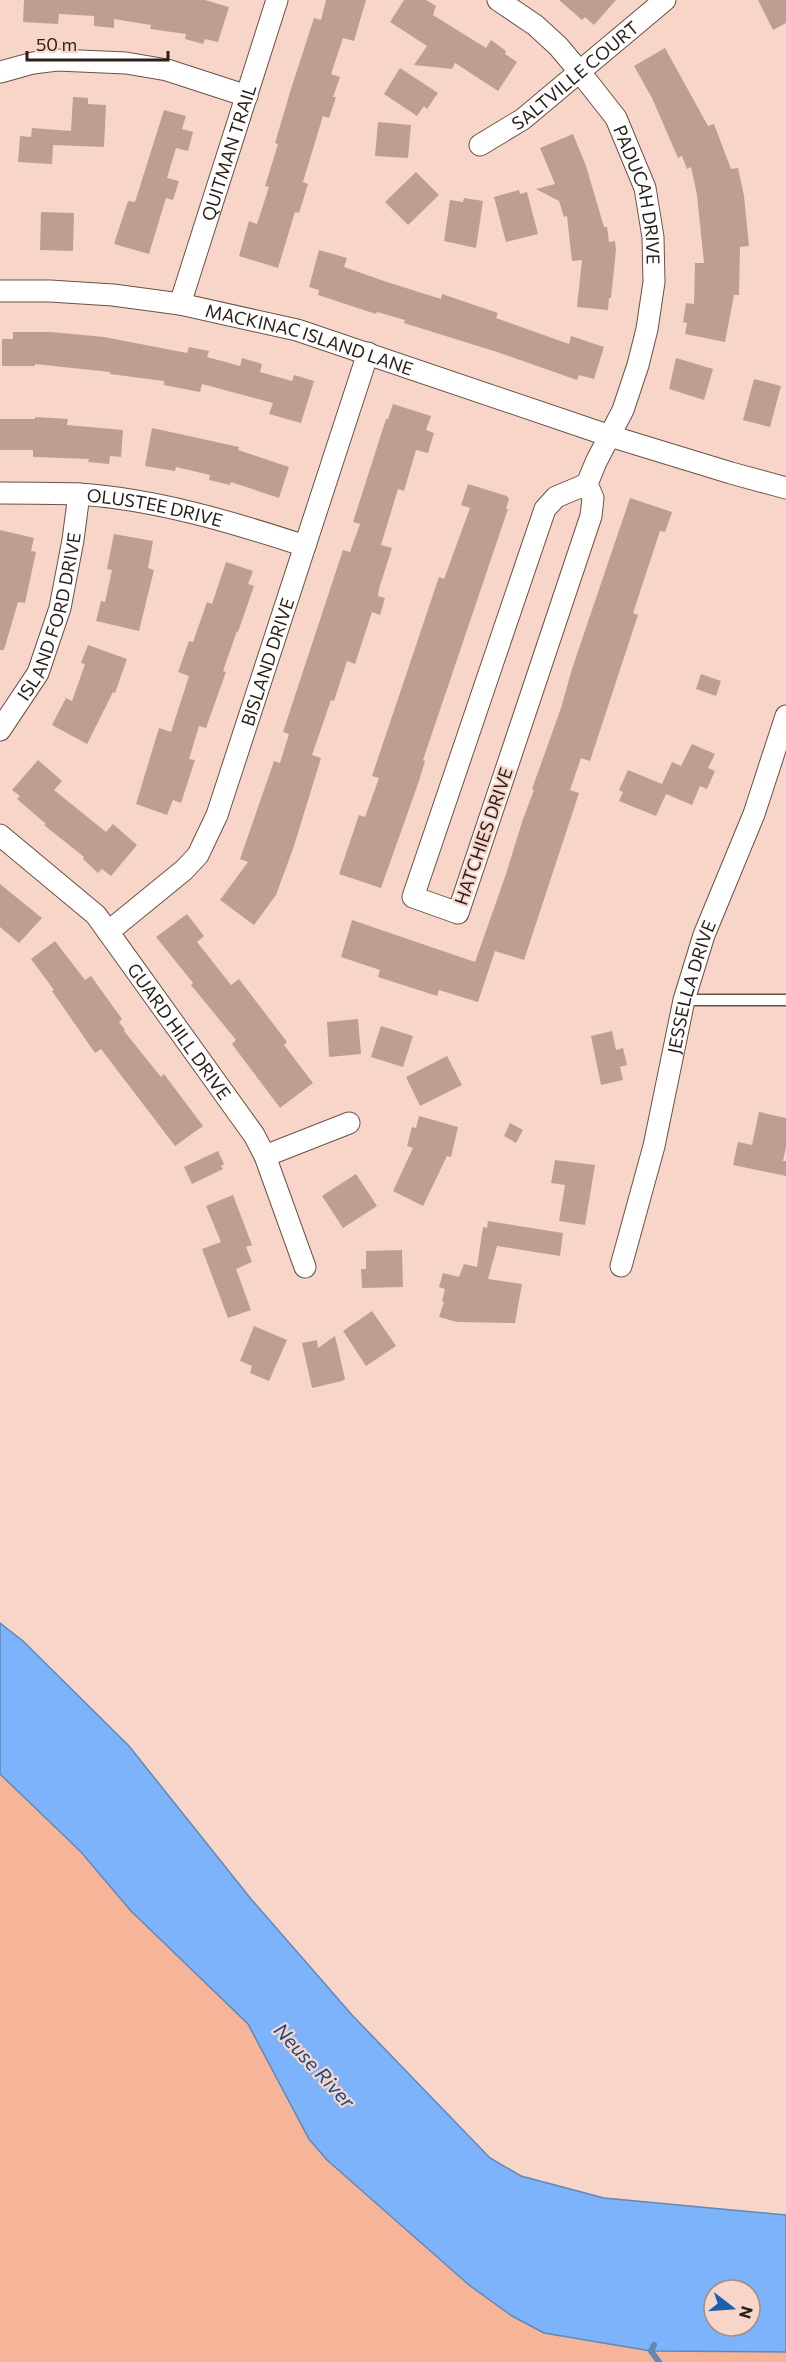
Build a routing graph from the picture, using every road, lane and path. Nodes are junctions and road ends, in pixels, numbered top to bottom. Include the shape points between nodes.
1 (278, 0) edge
2 (498, 0) edge
3 (665, 0) edge
4 (579, 71) junction
5 (1, 72) edge
6 (247, 96) junction
7 (480, 145) dead end
8 (0, 291) edge
9 (180, 304) junction
10 (368, 353) junction
11 (610, 436) junction
12 (587, 484) junction
13 (786, 488) edge
14 (0, 493) edge
15 (79, 494) junction
16 (305, 546) junction
17 (786, 716) edge
18 (0, 730) edge
19 (0, 835) edge
20 (108, 932) junction
21 (684, 1000) junction
22 (786, 1000) edge
23 (350, 1123) dead end
24 (265, 1156) junction
25 (621, 1266) dead end
26 (305, 1267) dead end

1 - 6 street, QUITMAN TRAIL
2 - 4 street, PADUCAH DRIVE via 535,25
3 - 4 street, SALTVILLE COURT
4 - 7 street, SALTVILLE COURT via 523,119
4 - 11 street, PADUCAH DRIVE via 616,118 630,148 645,188 653,237 654,282 646,329 623,410
5 - 6 street via 57,60 126,63 167,70
6 - 9 street, QUITMAN TRAIL
8 - 9 street, MACKINAC ISLAND LANE via 113,295
9 - 10 street, MACKINAC ISLAND LANE via 297,330
10 - 11 street, MACKINAC ISLAND LANE
10 - 16 street, BISLAND DRIVE
11 - 12 street
11 - 13 street, MACKINAC ISLAND LANE
12 - 12 street, HATCHIES DRIVE via 556,497 544,508 413,897 458,913 591,516 593,498
14 - 15 street, OLUSTEE DRIVE
15 - 16 street, OLUSTEE DRIVE via 160,506
15 - 18 street, ISLAND FORD DRIVE via 60,608 38,673
16 - 20 street, BISLAND DRIVE via 208,836 184,870
17 - 21 street, JESSELLA DRIVE via 754,814 704,935
19 - 20 street, GUARD HILL DRIVE via 96,915
20 - 24 street, GUARD HILL DRIVE via 254,1135
21 - 22 lane
21 - 25 street, JESSELLA DRIVE via 654,1146
23 - 24 street
24 - 26 street, GUARD HILL DRIVE

